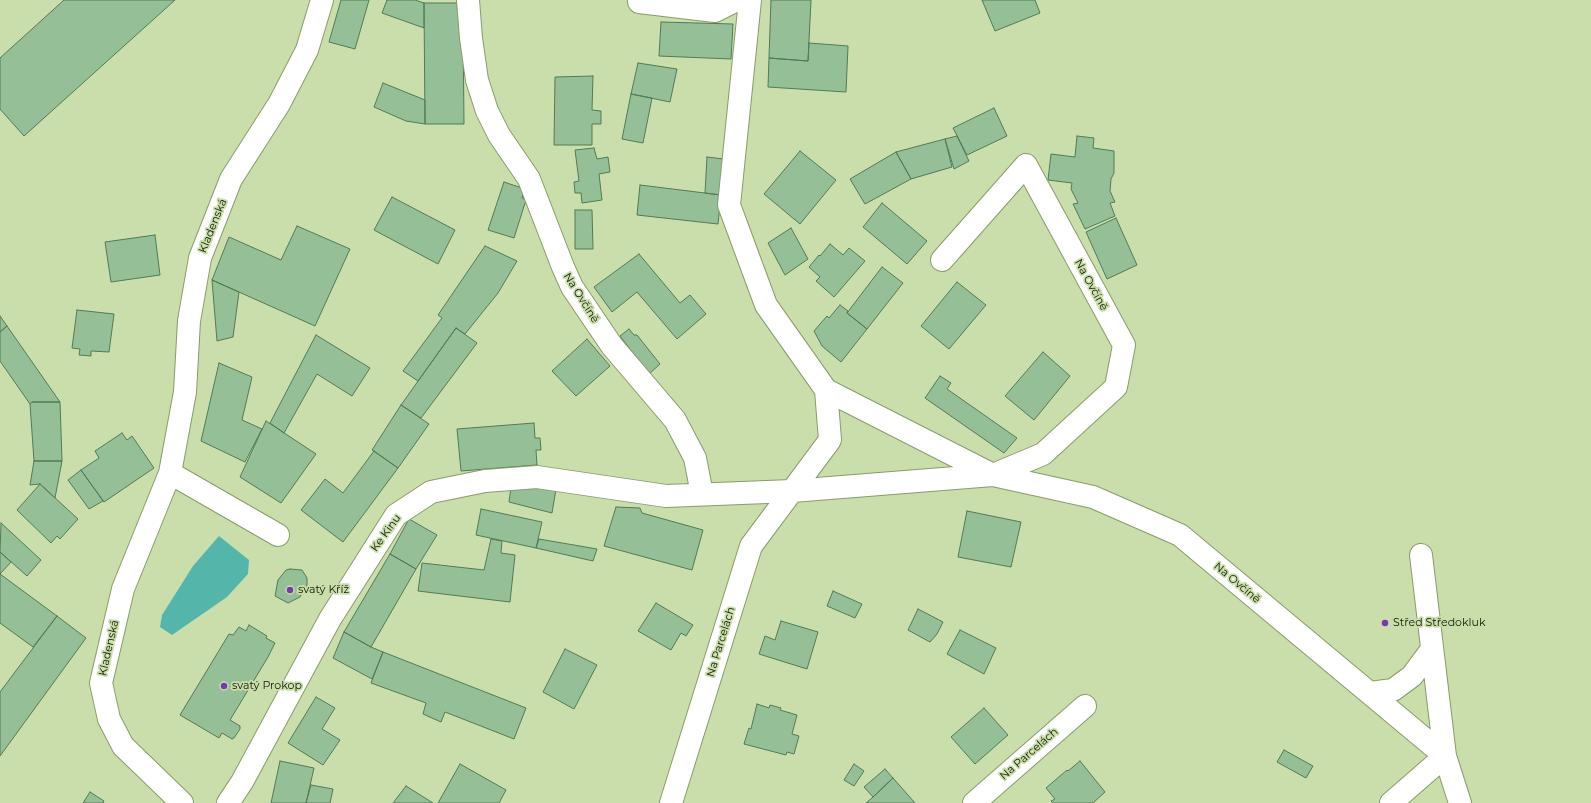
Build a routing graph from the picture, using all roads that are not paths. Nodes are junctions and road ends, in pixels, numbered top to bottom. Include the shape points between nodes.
1 (322, 0) edge
2 (468, 0) edge
3 (639, 0) edge
4 (737, 0) edge
5 (750, 0) edge
6 (942, 260) dead end
7 (826, 390) junction
8 (170, 473) junction
9 (993, 475) junction
10 (792, 490) junction
11 (702, 494) junction
12 (278, 535) dead end
13 (1420, 555) dead end
14 (1432, 649) junction
15 (1370, 693) junction
16 (1085, 706) dead end
17 (1445, 756) junction
18 (182, 803) edge
19 (228, 803) edge
20 (671, 803) edge
21 (974, 803) edge
22 (1391, 803) edge
23 (1460, 803) edge

1 - 8 street, Kladenská via 307,50 280,104 232,179 200,258 189,320 185,392
2 - 11 street, Na Ovčíně via 477,80 499,135 528,179 572,287 612,346 675,420 695,458
3 - 4 street via 714,11
5 - 7 street, Na Ovčíně via 729,205 766,305
6 - 9 street, Na Ovčíně via 1026,165 1124,345 1116,387 1043,454
7 - 9 street, Na Ovčíně
7 - 10 street via 830,440
8 - 12 street
8 - 18 street, Kladenská via 123,589 101,683 109,719 123,746
9 - 10 street, Na Ovčíně
9 - 15 street, Na Ovčíně via 1093,497 1180,535
10 - 11 street, Na Ovčíně
10 - 20 street, Na Parcelách via 751,546
11 - 19 street, Ke Kinu via 666,496 537,477 485,481 431,492 396,515 330,619 242,782
13 - 14 street
14 - 15 street via 1412,676 1393,690
14 - 17 street
15 - 17 street, Na Ovčíně
16 - 21 street, Na Parcelách
17 - 22 street
17 - 23 street

